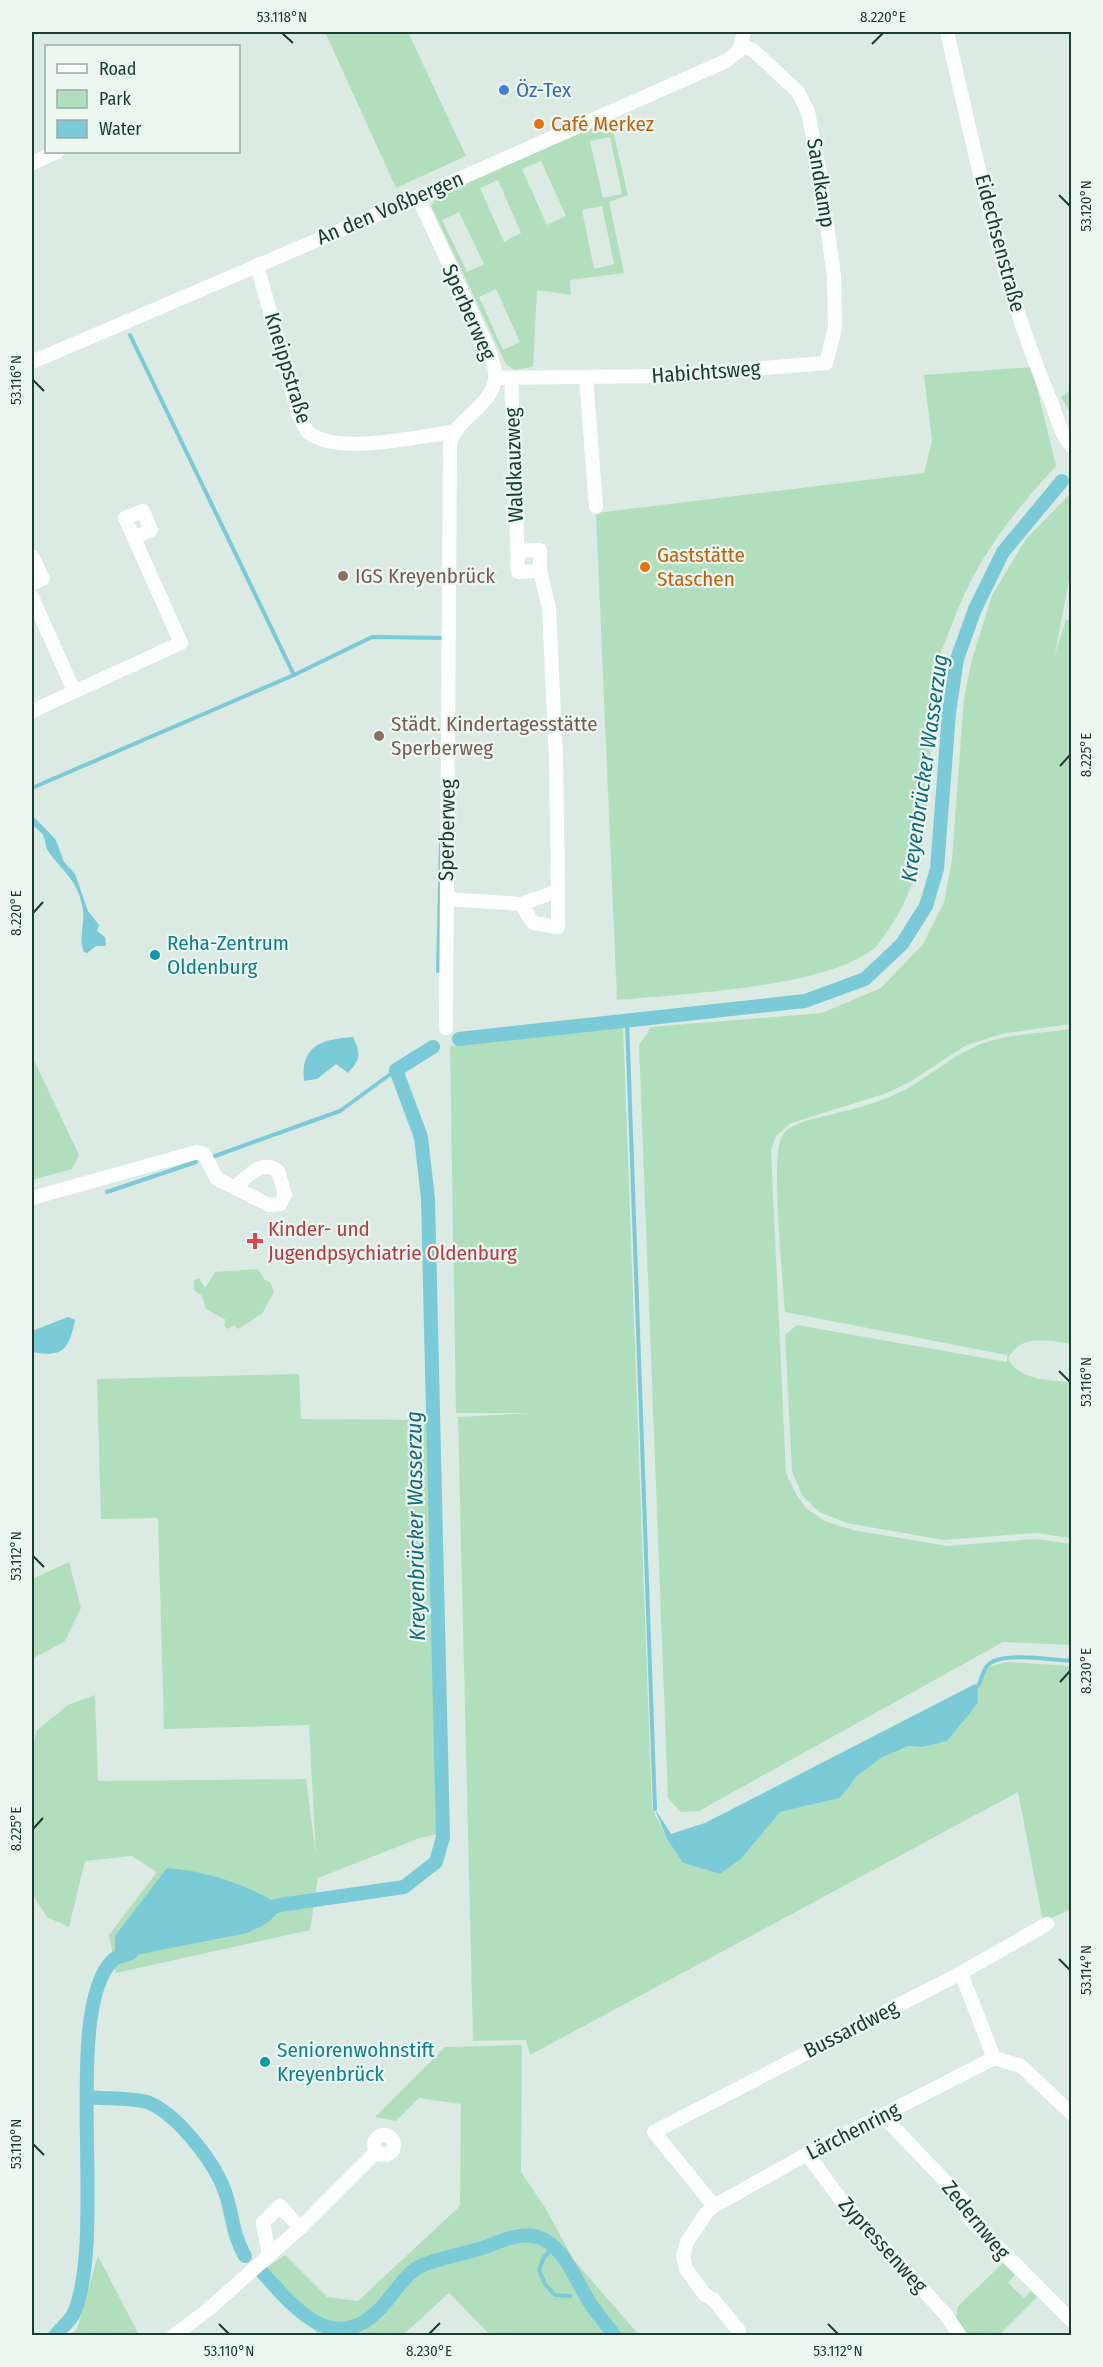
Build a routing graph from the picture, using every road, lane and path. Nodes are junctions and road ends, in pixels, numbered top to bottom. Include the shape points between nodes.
1 (744, 32) edge
2 (947, 32) edge
3 (742, 46) junction
4 (55, 153) edge
5 (32, 163) edge
6 (418, 197) junction
7 (257, 265) junction
8 (32, 362) edge
9 (826, 363) joint
10 (586, 377) junction
11 (496, 378) junction
12 (511, 378) junction
13 (452, 432) junction
14 (1071, 447) edge
15 (596, 507) dead end
16 (134, 538) dead end
17 (517, 551) junction
18 (32, 556) edge
19 (540, 571) junction
20 (32, 584) edge
21 (32, 597) edge
22 (74, 691) junction
23 (32, 711) edge
24 (558, 891) junction
25 (447, 899) junction
26 (520, 904) junction
27 (446, 1028) dead end
28 (236, 1187) dead end
29 (32, 1198) edge
30 (1047, 1924) dead end
31 (961, 1973) junction
32 (994, 2058) junction
33 (1071, 2114) edge
34 (883, 2116) junction
35 (376, 2152) dead end
36 (807, 2154) junction
37 (714, 2206) junction
38 (300, 2228) junction
39 (270, 2254) junction
40 (1071, 2321) edge
41 (173, 2336) edge
42 (740, 2336) edge
43 (960, 2336) edge

1 - 3 street
2 - 14 street, Eidechsenstraße via 987,206 1010,286 1036,366 1063,437
3 - 6 street, An den Voßbergen via 726,61
3 - 9 street, Sandkamp via 753,50 798,92 808,112 834,276 835,328
4 - 5 street
6 - 7 street, An den Voßbergen
6 - 11 street, Sperberweg via 491,355
7 - 8 street, An den Voßbergen
7 - 13 street, Kneippstraße via 298,413 307,432 327,442 350,444
9 - 10 street, Habichtsweg via 664,376
10 - 12 street, Habichtsweg
10 - 15 street
11 - 12 street, Habichtsweg
11 - 13 street, Sperberweg via 481,406
12 - 17 street, Waldkauzweg
13 - 25 street, Sperberweg
16 - 22 street via 182,643
17 - 19 street, Waldkauzweg via 518,572
17 - 19 street, Waldkauzweg via 540,550
18 - 20 street via 43,579
19 - 24 street, Waldkauzweg via 549,608
21 - 22 street
22 - 23 street
24 - 26 street
24 - 26 street, Waldkauzweg via 558,927 533,923
25 - 26 street
25 - 27 street, Sperberweg
28 - 29 street via 217,1179 204,1154 197,1152
30 - 31 street, Bussardweg
31 - 32 street
31 - 37 street, Bussardweg via 654,2132
32 - 33 street via 1021,2066
32 - 34 street, Lärchenring
34 - 36 street, Lärchenring
34 - 40 street, Zedernweg via 962,2199 969,2218
35 - 38 street
36 - 37 street, Lärchenring
36 - 43 street, Zypressenweg via 841,2200 946,2315
37 - 42 street, Lärchenring via 687,2242 683,2256 686,2269
38 - 39 street
38 - 39 street via 280,2206 263,2223
39 - 41 street

